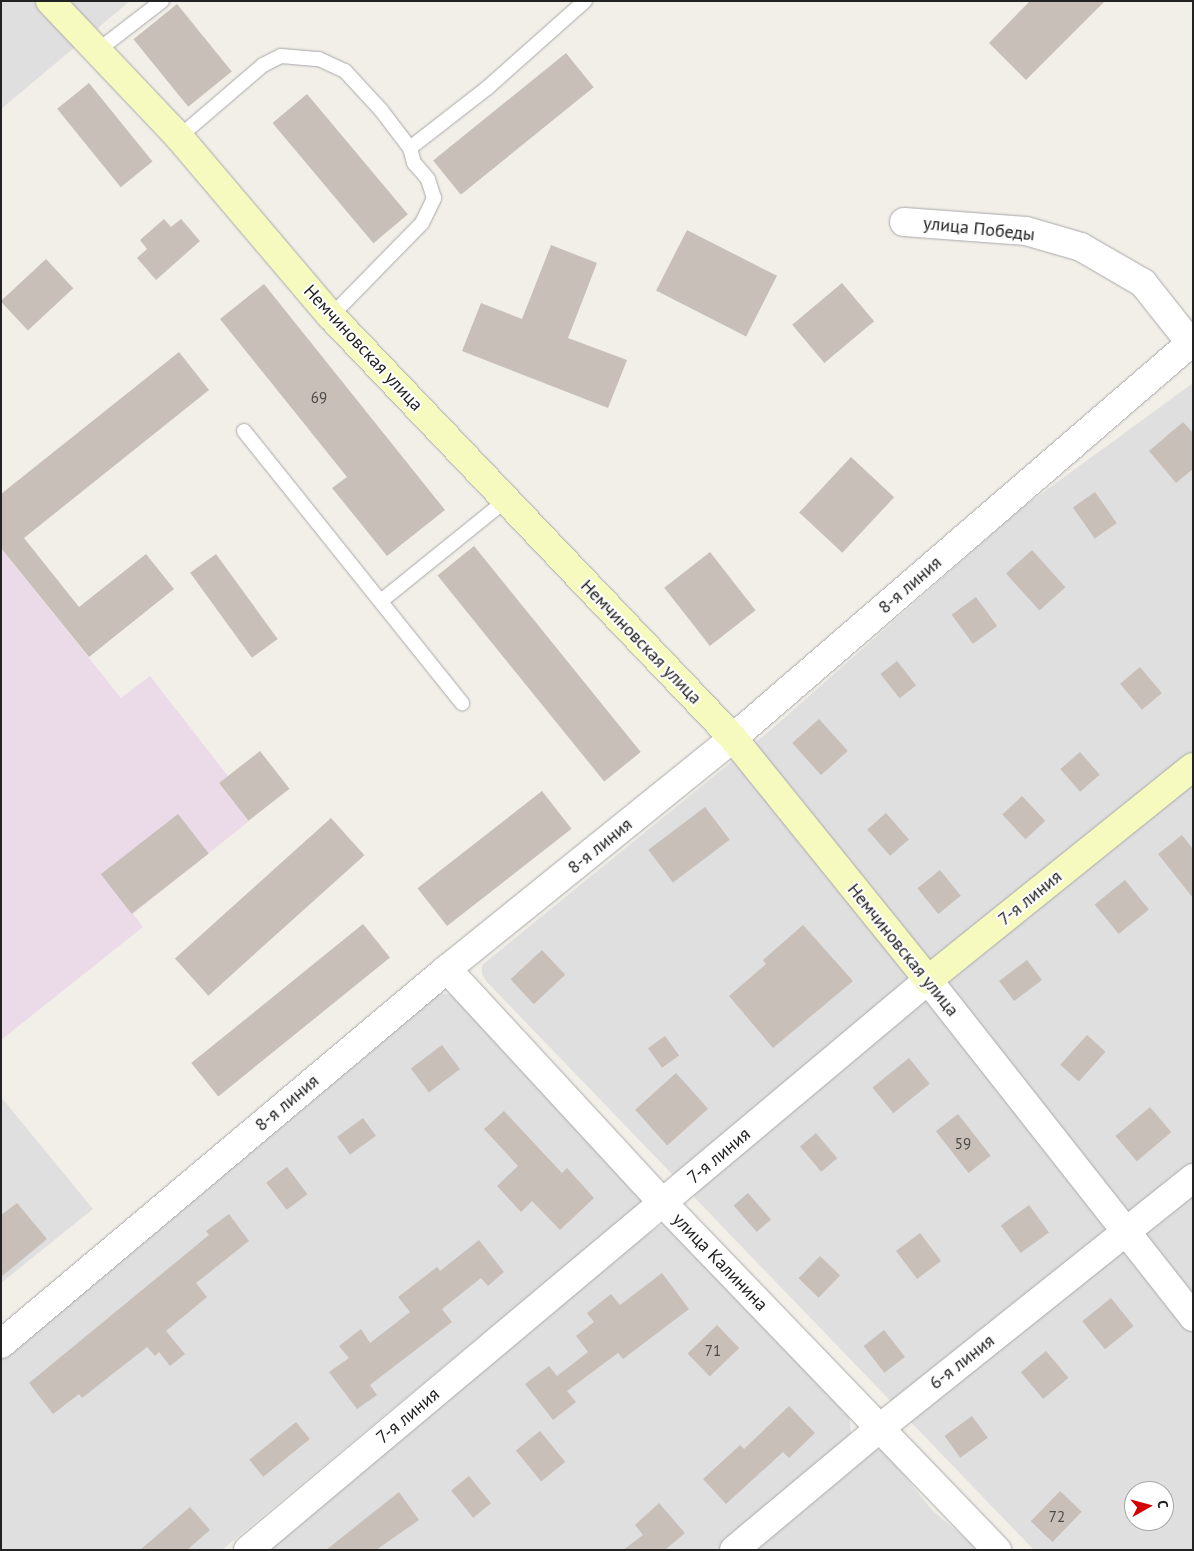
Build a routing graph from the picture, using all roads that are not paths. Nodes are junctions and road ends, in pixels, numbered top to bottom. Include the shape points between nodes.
1 (50, 1) edge
2 (162, 1) edge
3 (585, 1) edge
4 (97, 51) junction
5 (179, 137) junction
6 (410, 148) junction
7 (904, 222) dead end
8 (331, 316) junction
9 (1192, 343) edge
10 (244, 430) dead end
11 (506, 500) junction
12 (381, 601) junction
13 (462, 704) dead end
14 (732, 738) junction
15 (1193, 767) edge
16 (448, 969) junction
17 (928, 980) junction
18 (1193, 1178) edge
19 (663, 1203) junction
20 (1126, 1232) junction
21 (1193, 1317) edge
22 (1, 1344) edge
23 (880, 1428) junction
24 (248, 1550) edge
25 (734, 1550) edge
26 (997, 1550) edge

1 - 4 main road, Немчиновская улица
2 - 4 lane
3 - 6 lane via 487,88
4 - 5 main road, Немчиновская улица
5 - 6 lane via 263,64 281,56 319,60 345,71
5 - 8 main road, Немчиновская улица
6 - 8 lane via 414,163 428,179 434,198 422,223
7 - 9 street, улица Победы via 1026,230 1081,247 1143,283
8 - 11 main road, Немчиновская улица
9 - 14 street, 8-я линия
10 - 12 lane
11 - 12 lane
11 - 14 main road, Немчиновская улица
12 - 13 lane
14 - 16 street, 8-я линия
14 - 17 main road, Немчиновская улица
15 - 17 main road, 7-я линия
16 - 19 street, улица Калинина
16 - 22 street, 8-я линия
17 - 19 street, 7-я линия
17 - 20 street, Немчиновская улица
18 - 20 street, 6-я линия
19 - 23 street, улица Калинина
19 - 24 street, 7-я линия
20 - 21 street, Немчиновская улица
20 - 23 street, 6-я линия
23 - 25 street, 6-я линия
23 - 26 street, улица Калинина

